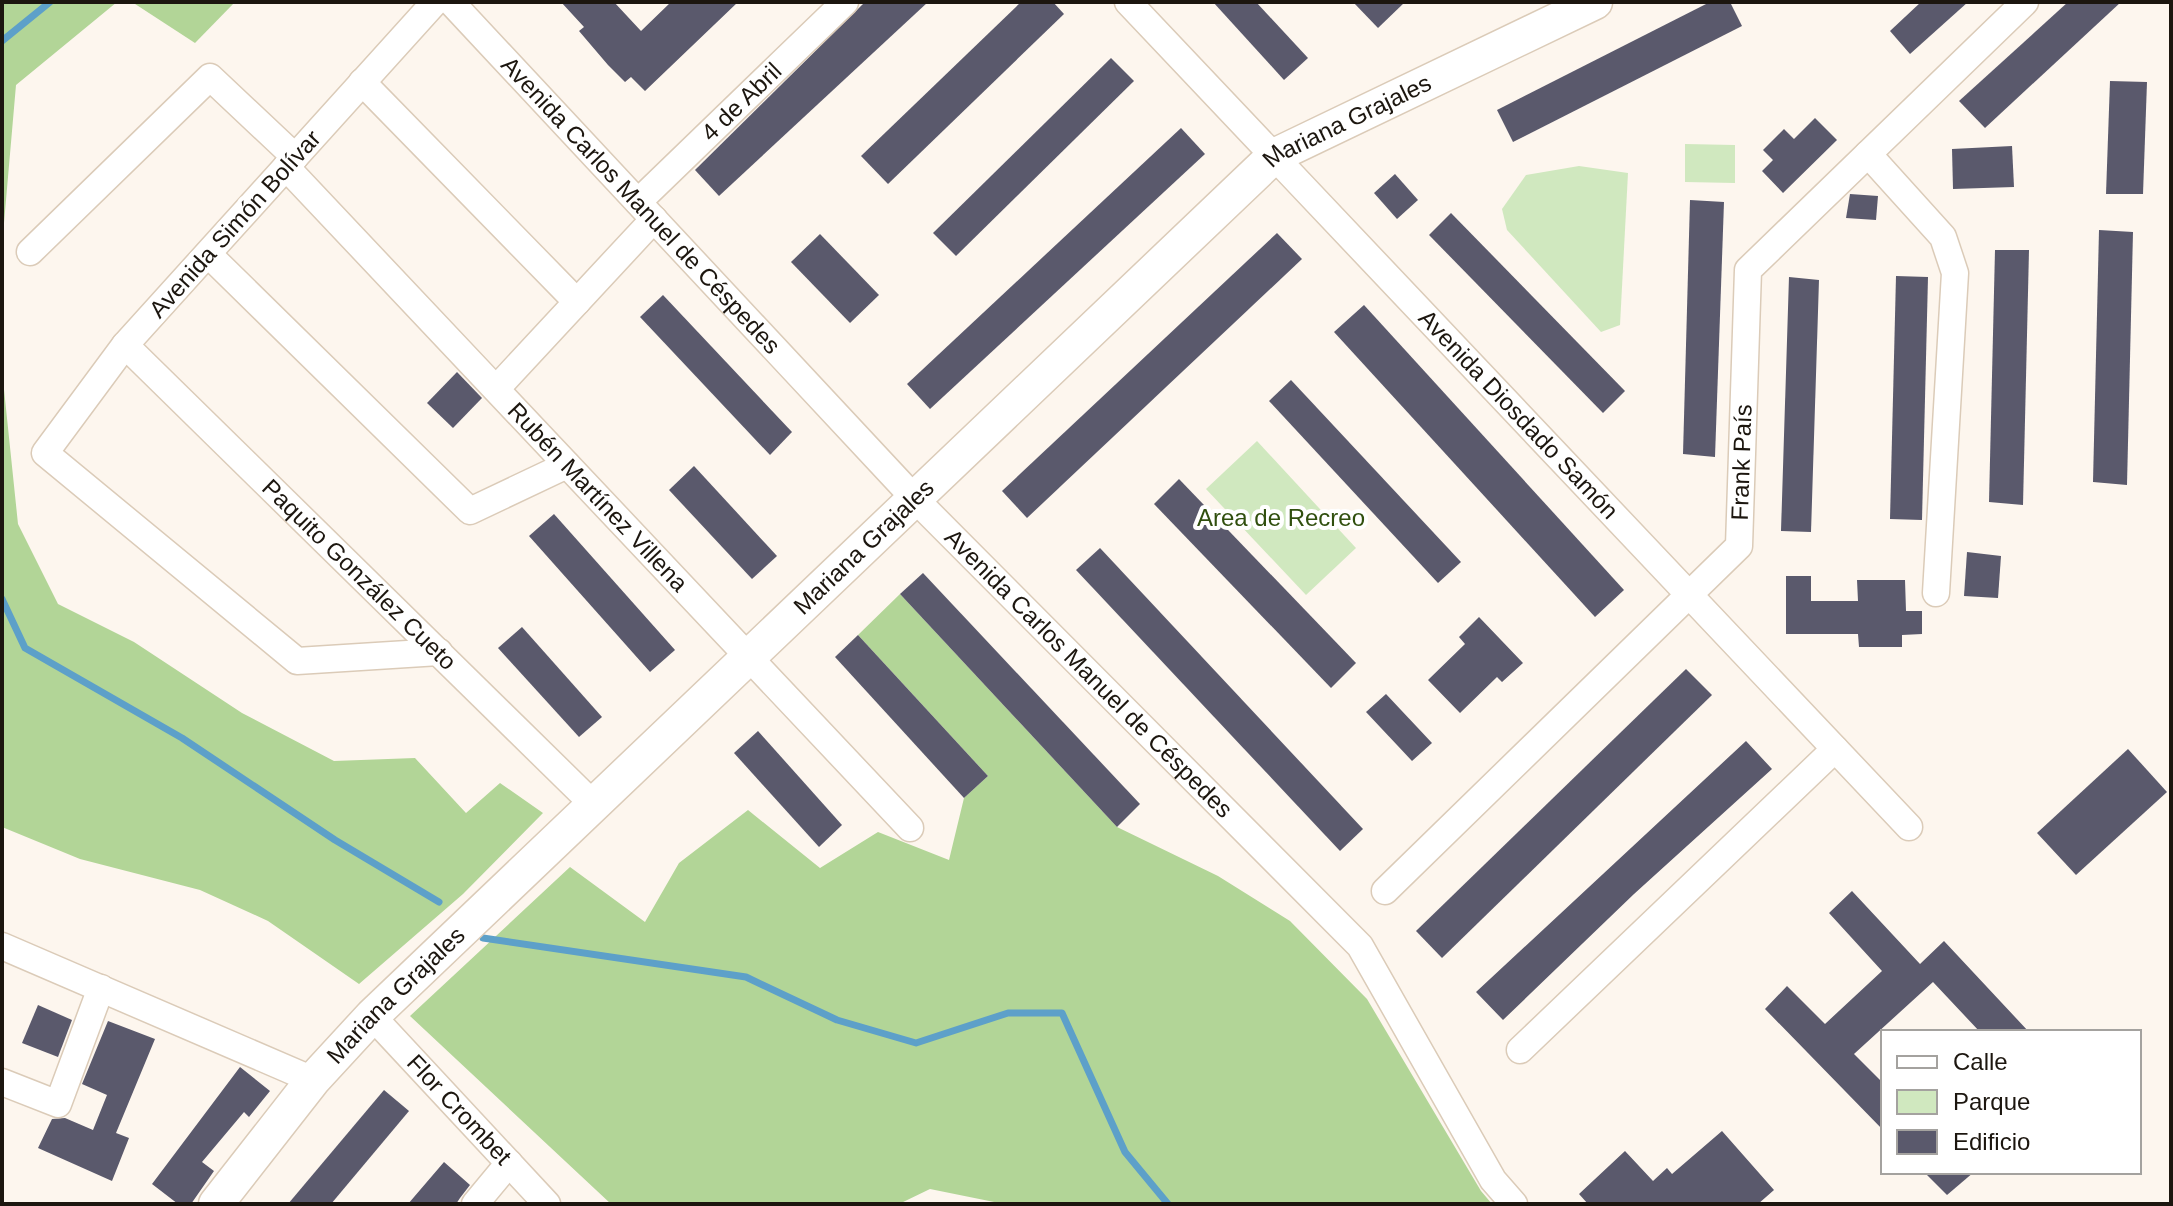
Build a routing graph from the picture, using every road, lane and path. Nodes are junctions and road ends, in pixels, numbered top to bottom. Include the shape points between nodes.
1 (435, 2) edge
2 (451, 2) edge
3 (845, 2) edge
4 (1128, 2) edge
5 (1595, 2) edge
6 (2025, 2) edge
7 (362, 82) junction
8 (1868, 154) junction
9 (1274, 156) junction
10 (290, 162) junction
11 (646, 211) junction
12 (30, 252) dead end
13 (208, 254) junction
14 (577, 302) junction
15 (125, 345) junction
16 (496, 389) junction
17 (567, 465) junction
18 (915, 499) junction
19 (1936, 593) dead end
20 (1689, 594) junction
21 (439, 652) junction
22 (749, 657) junction
23 (1835, 749) junction
24 (594, 805) junction
25 (1909, 827) dead end
26 (910, 828) dead end
27 (1385, 891) dead end
28 (2, 946) edge
29 (101, 988) junction
30 (372, 1016) junction
31 (1520, 1050) dead end
32 (313, 1080) junction
33 (2, 1082) edge
34 (509, 1163) junction
35 (216, 1204) edge
36 (475, 1204) edge
37 (547, 1204) edge
38 (1514, 1204) edge

1 - 7 street, Avenida Simón Bolívar
2 - 11 street, Avenida Carlos Manuel de Céspedes
3 - 11 street, 4 de Abril
4 - 9 street, Avenida Diosdado Samón
5 - 9 street, Mariana Grajales
6 - 8 street, Frank País
7 - 10 street, Avenida Simón Bolívar
7 - 14 street
8 - 19 street via 1943,237 1955,273
8 - 20 street, Frank País via 1748,270 1739,546
9 - 18 street, Mariana Grajales
9 - 20 street, Avenida Diosdado Samón
10 - 12 street, Rubén Martínez Villena via 210,77
10 - 13 street, Avenida Simón Bolívar
10 - 16 street, Rubén Martínez Villena
11 - 14 street, 4 de Abril
11 - 18 street, Avenida Carlos Manuel de Céspedes
13 - 15 street, Avenida Simón Bolívar
13 - 17 street via 470,511
14 - 16 street, 4 de Abril
15 - 21 street, Paquito González Cueto
15 - 21 street, Avenida Simón Bolívar via 45,453 297,661
16 - 17 street, Rubén Martínez Villena
17 - 22 street, Rubén Martínez Villena
18 - 22 street, Mariana Grajales
18 - 38 street, Avenida Carlos Manuel de Céspedes via 1360,946 1493,1180
20 - 23 street, Avenida Diosdado Samón
20 - 27 street, Frank País
21 - 24 street, Paquito González Cueto
22 - 24 street, Mariana Grajales
22 - 26 street, Rubén Martínez Villena
23 - 25 street, Avenida Diosdado Samón
23 - 31 street
24 - 30 street, Mariana Grajales
28 - 29 street
29 - 32 street
29 - 33 street via 58,1104
30 - 32 street, Mariana Grajales
30 - 34 street, Flor Crombet
32 - 35 street, Mariana Grajales
34 - 36 street
34 - 37 street, Flor Crombet

